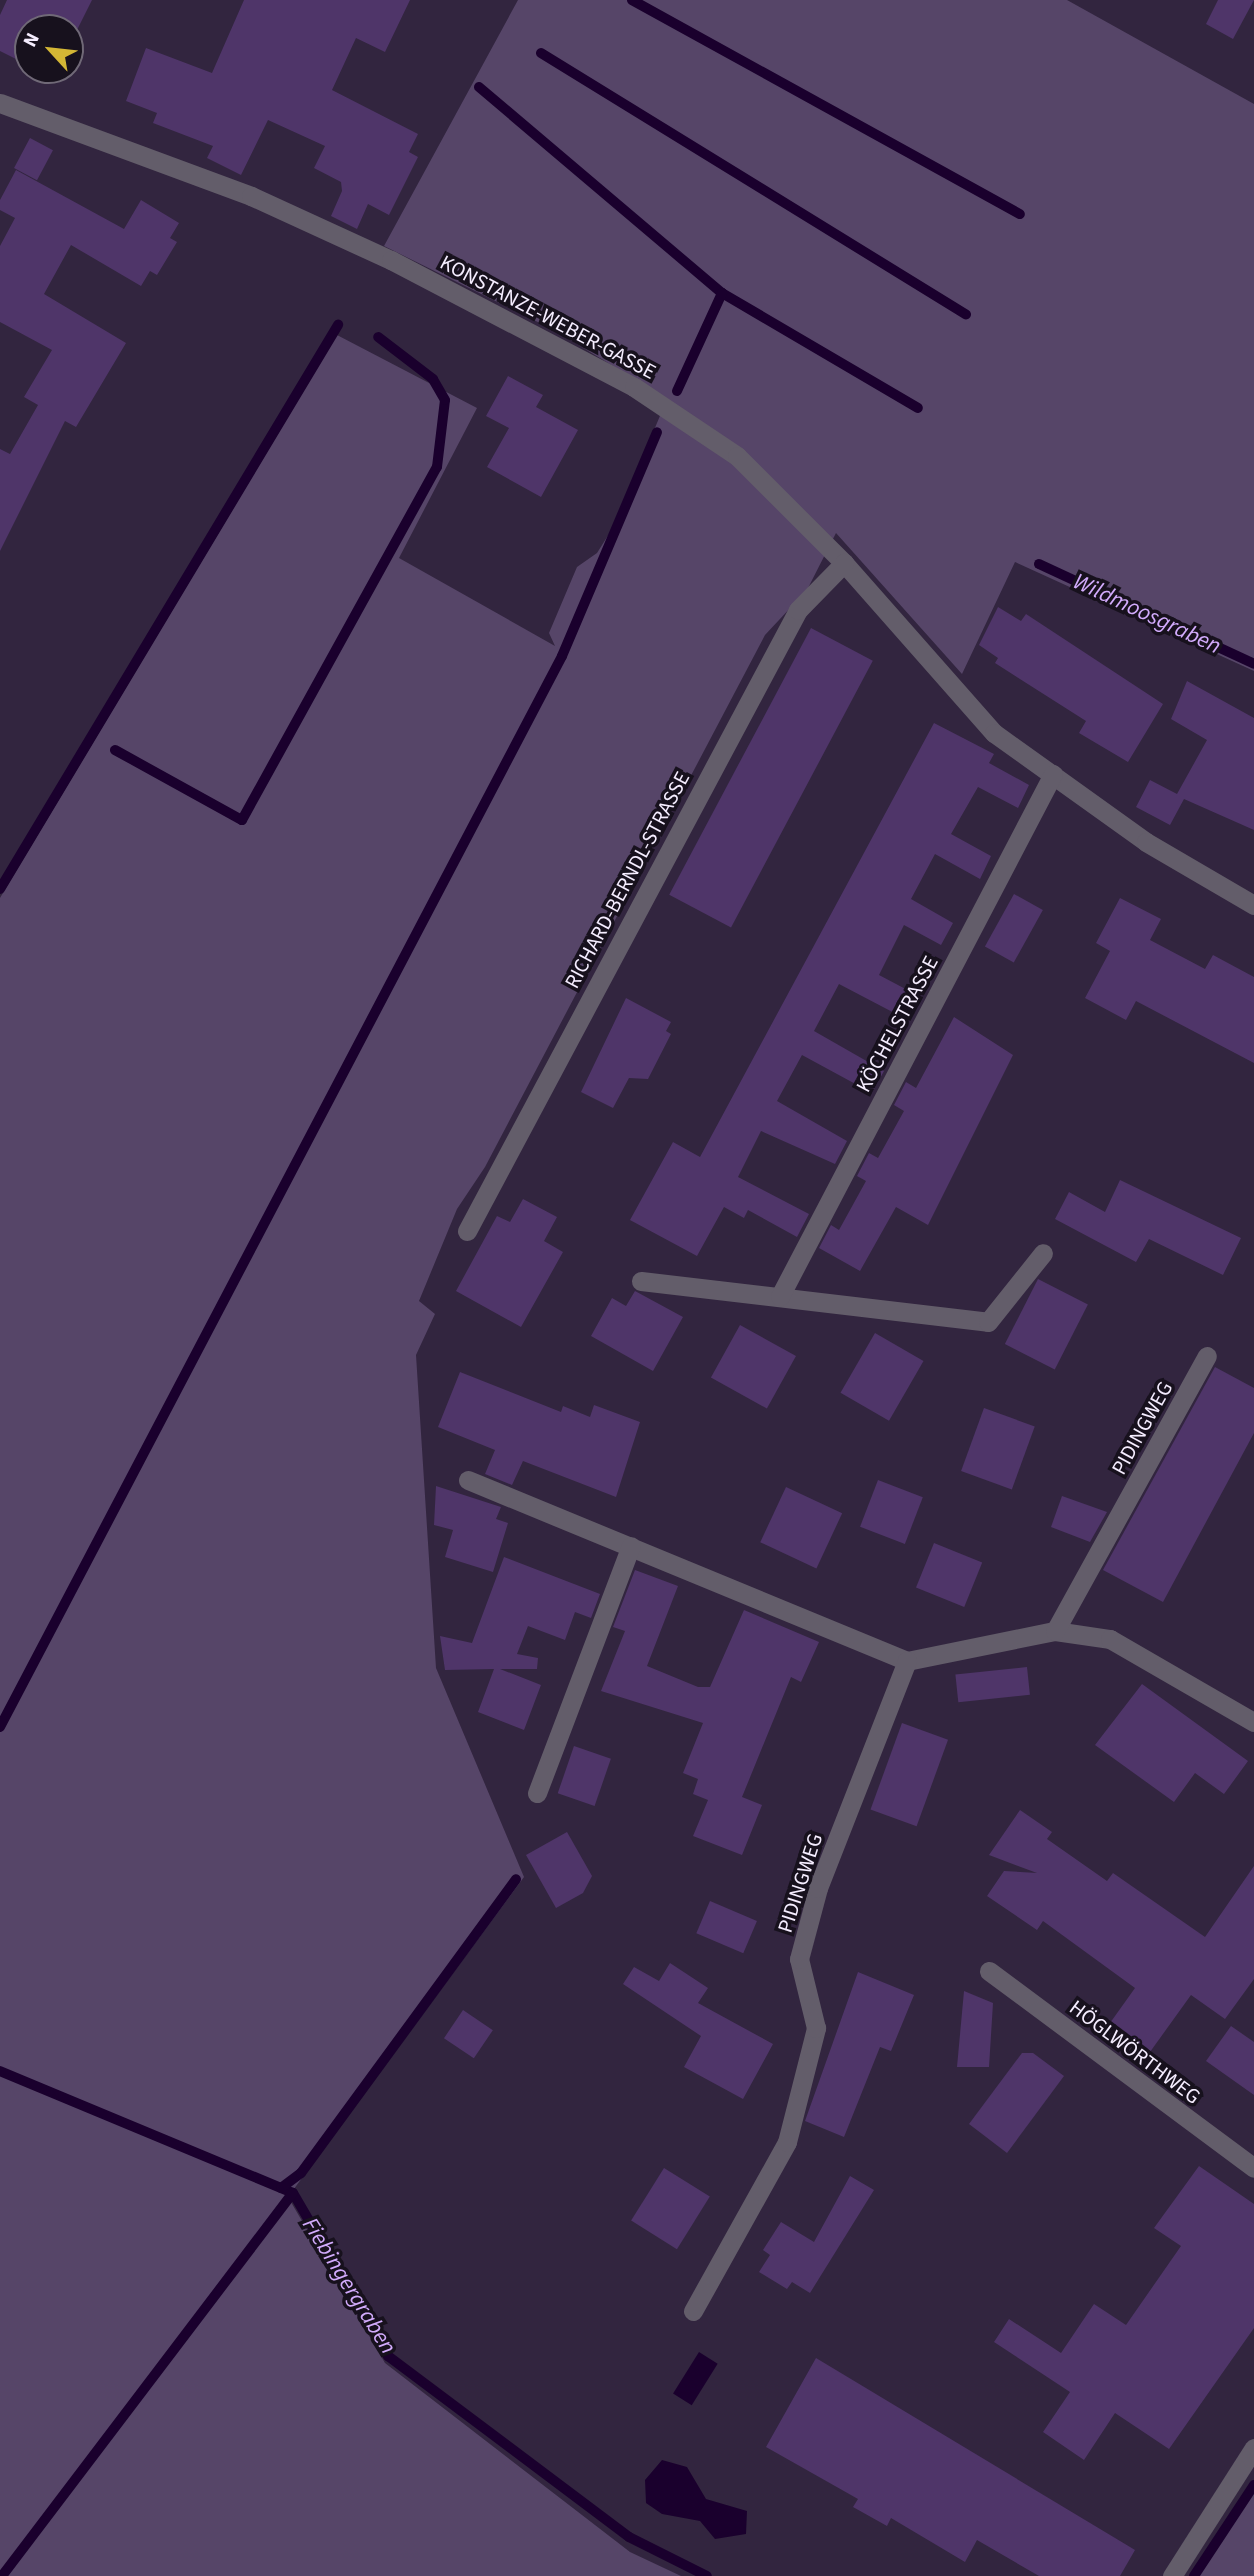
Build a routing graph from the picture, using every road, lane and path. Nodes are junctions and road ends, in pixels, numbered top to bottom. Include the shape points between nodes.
1 (0, 103) edge
2 (844, 563) junction
3 (1053, 774) junction
4 (1254, 905) edge
5 (467, 1231) dead end
6 (1043, 1253) dead end
7 (640, 1281) dead end
8 (780, 1296) junction
9 (1207, 1356) dead end
10 (468, 1480) dead end
11 (631, 1546) junction
12 (1055, 1631) junction
13 (907, 1661) junction
14 (1254, 1722) edge
15 (537, 1793) dead end
16 (989, 1972) dead end
17 (1254, 2168) edge
18 (693, 2311) dead end
19 (1254, 2448) edge
20 (1172, 2576) edge

1 - 2 street, KONSTANZE-WEBER-GASSE via 251,196 605,369 737,456
2 - 3 street, KONSTANZE-WEBER-GASSE via 994,733
2 - 5 street, RICHARD-BERNDL-STRASSE via 798,610
3 - 4 street, KONSTANZE-WEBER-GASSE via 1146,842
3 - 8 street, KÖCHELSTRASSE
6 - 8 street via 988,1322
7 - 8 street
9 - 12 street, PIDINGWEG
10 - 11 street
11 - 13 street
11 - 15 street
12 - 13 street
12 - 14 street via 1110,1639
13 - 18 street, PIDINGWEG via 818,1888 799,1959 816,2028 787,2141
16 - 17 street, HÖGLWÖRTHWEG
19 - 20 street

